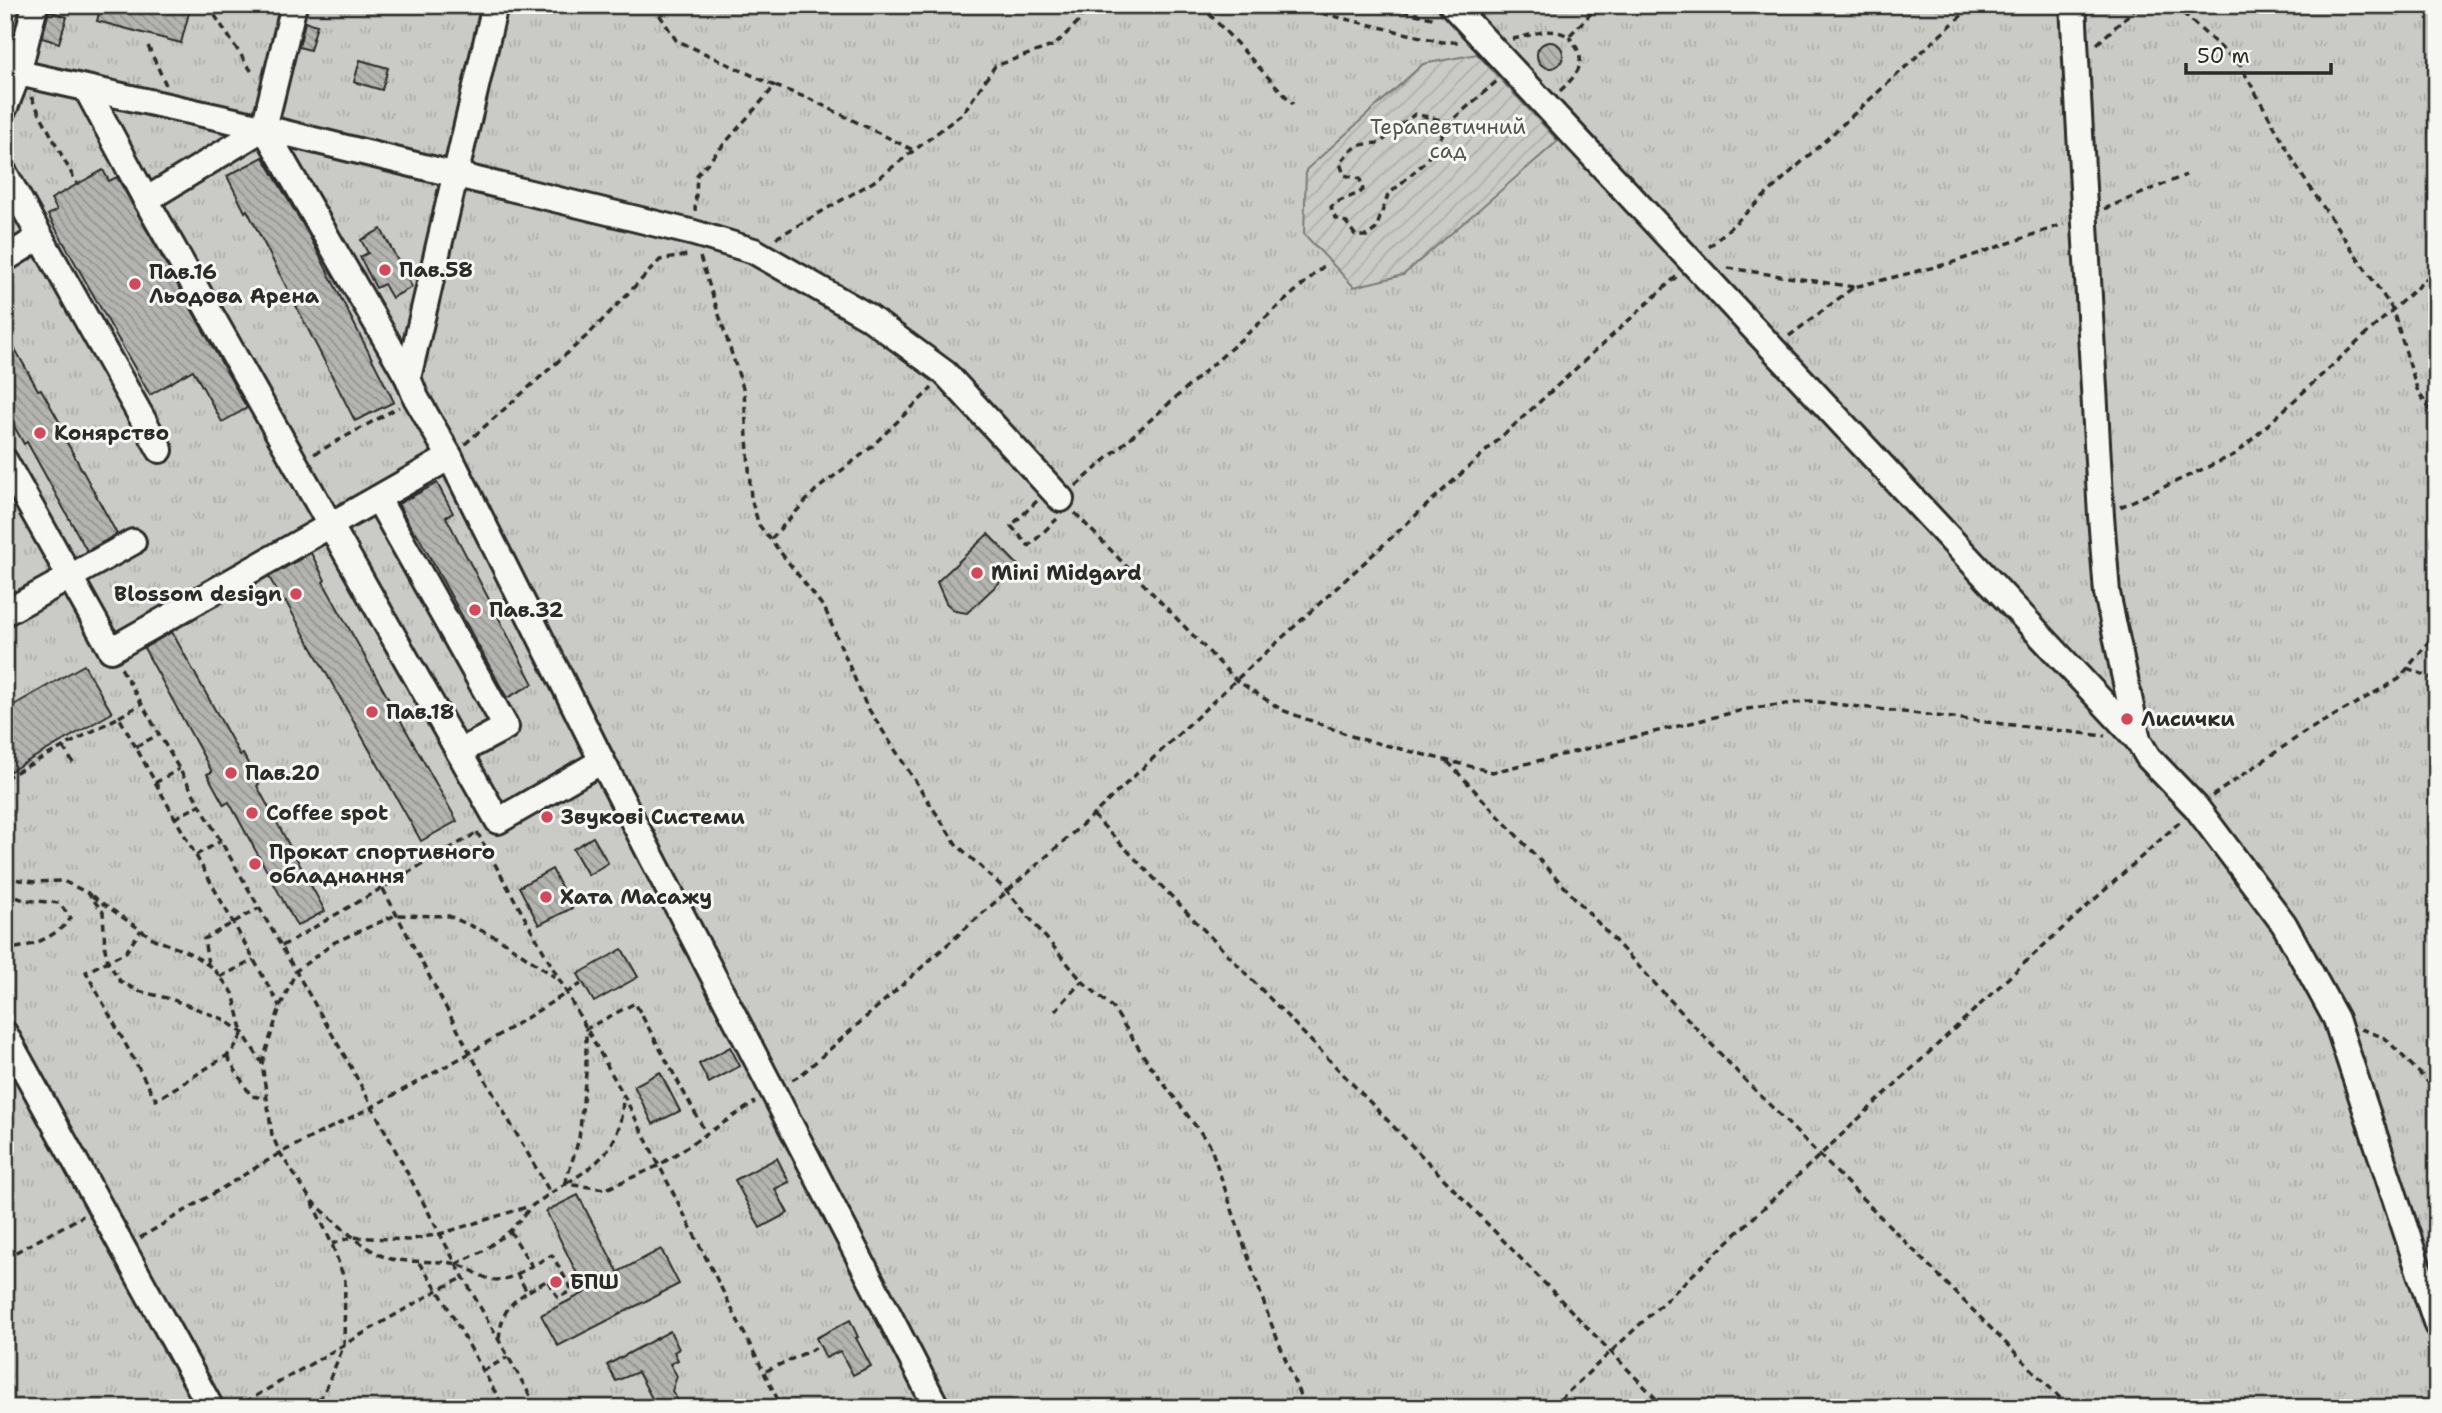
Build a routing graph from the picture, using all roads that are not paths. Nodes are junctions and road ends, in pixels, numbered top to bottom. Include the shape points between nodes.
1 (35, 5) edge
2 (294, 5) edge
3 (495, 5) edge
4 (2073, 5) edge
5 (1445, 12) edge
6 (12, 72) edge
7 (87, 90) junction
8 (5, 107) edge
9 (264, 128) junction
10 (5, 174) edge
11 (455, 175) junction
12 (146, 200) junction
13 (40, 237) junction
14 (5, 259) edge
15 (412, 388) junction
16 (160, 450) dead end
17 (450, 457) junction
18 (5, 461) edge
19 (1061, 498) road end
20 (378, 499) junction
21 (331, 527) junction
22 (133, 542) dead end
23 (71, 577) junction
24 (5, 613) edge
25 (2138, 740) junction
26 (459, 752) junction
27 (602, 761) junction
28 (5, 1034) edge
29 (2437, 1325) edge
30 (211, 1408) edge
31 (937, 1408) edge

1 - 6 street
2 - 9 street
3 - 11 street
4 - 25 street via 2101,516 2108,593
5 - 25 street via 1510,66
6 - 7 street
6 - 8 street
7 - 9 street
7 - 12 street
9 - 11 street
9 - 12 street
9 - 15 street
10 - 13 street
11 - 15 street
11 - 19 street via 754,251 867,316 945,373
12 - 21 street
13 - 14 street
13 - 16 street
15 - 17 street
17 - 20 street
17 - 27 street
18 - 23 street
20 - 21 street
20 - 26 street via 506,727
21 - 23 street via 111,650
21 - 26 street
22 - 23 street
23 - 24 street
25 - 29 street via 2148,757 2196,807 2284,924 2336,1019
26 - 27 street via 487,827
27 - 31 street
28 - 30 street

